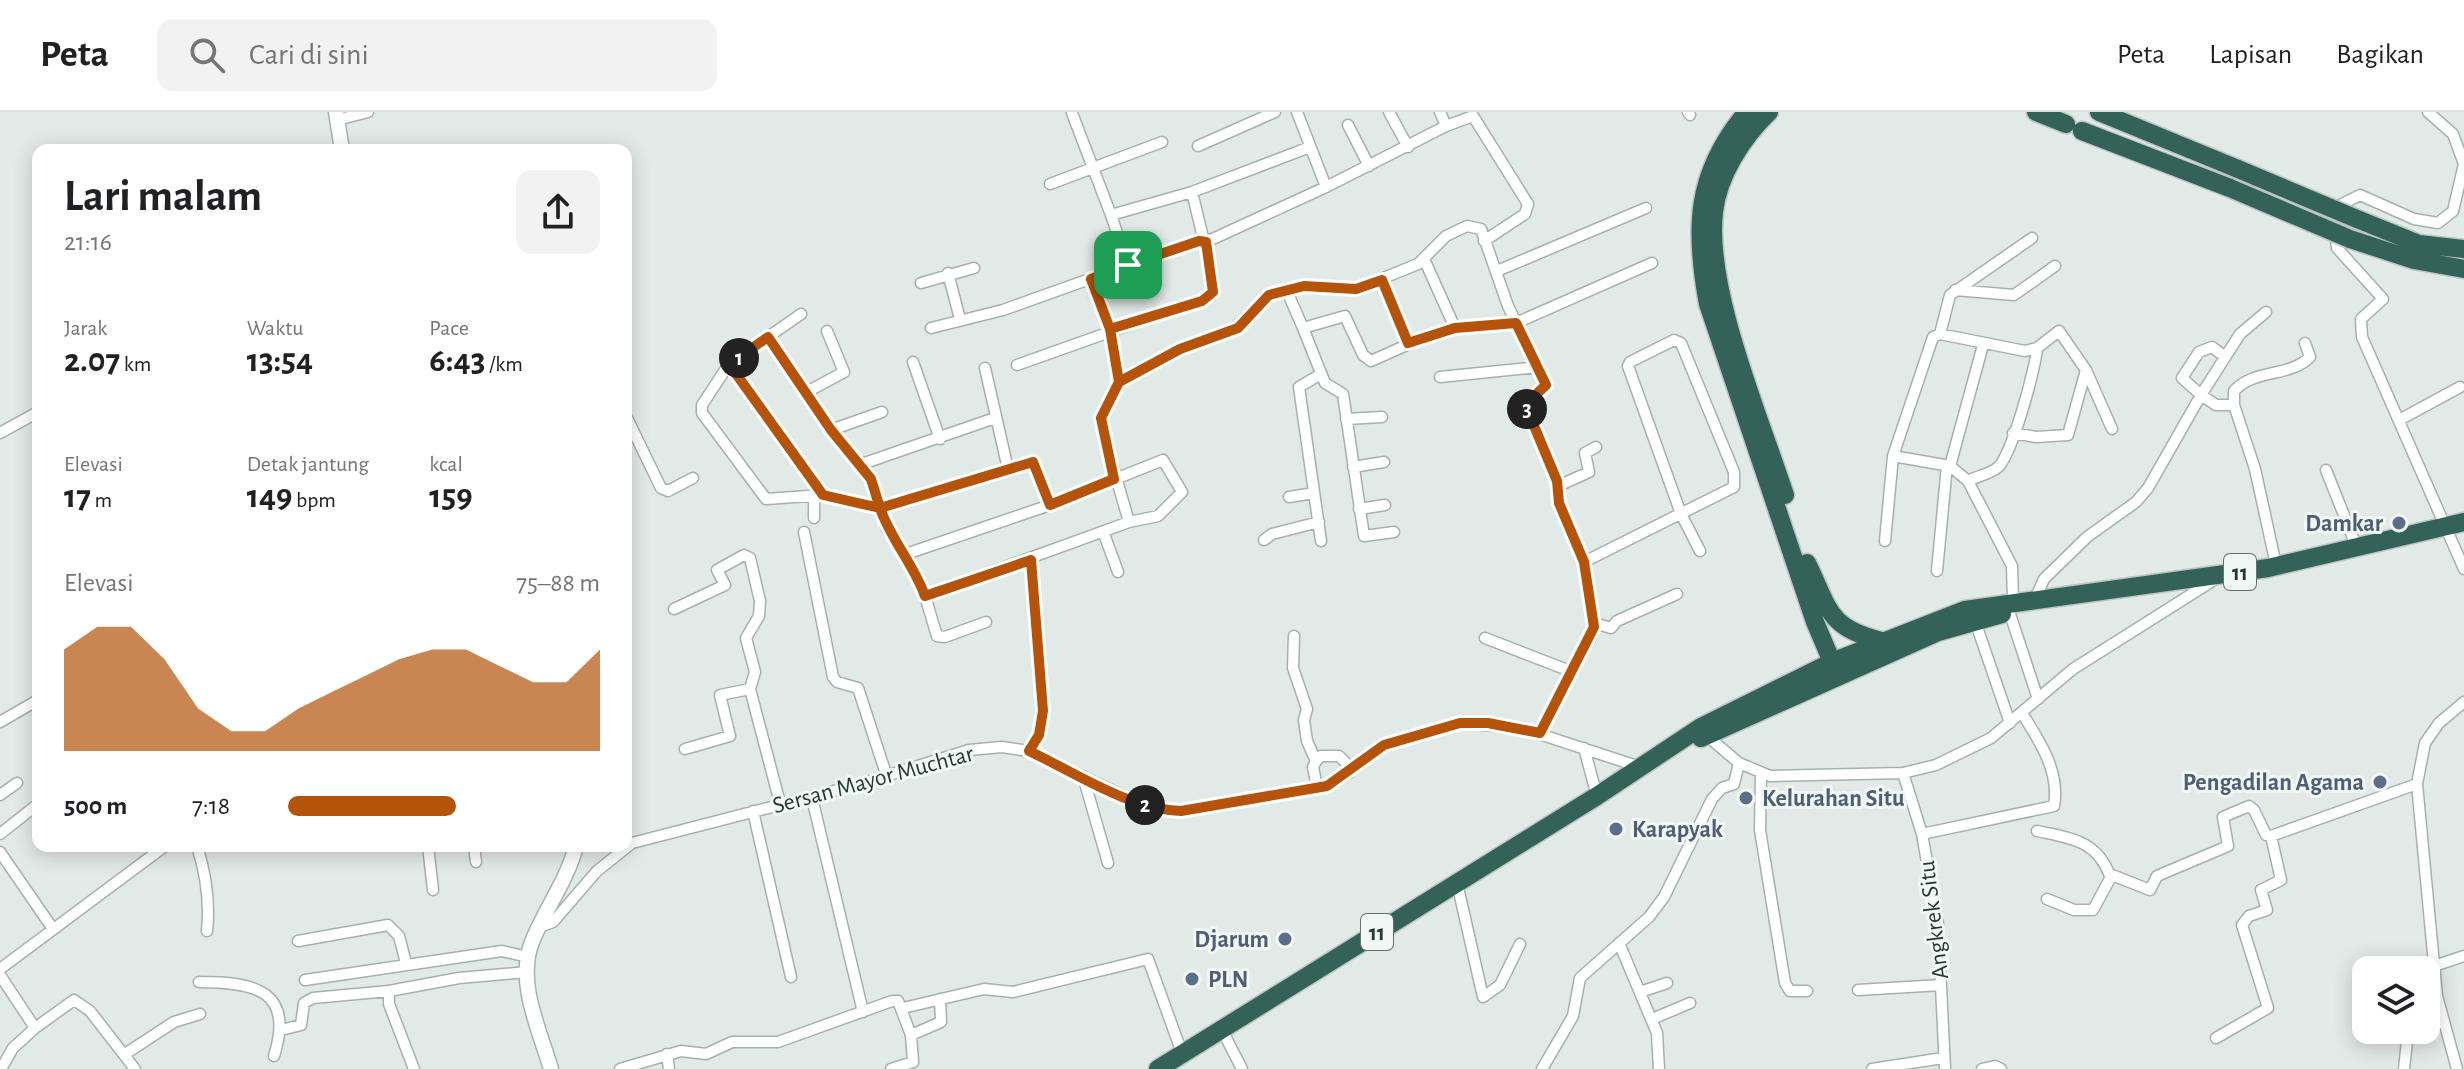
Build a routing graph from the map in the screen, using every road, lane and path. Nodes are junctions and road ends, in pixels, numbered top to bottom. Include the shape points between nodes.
1 (368, 112) edge
2 (1275, 112) edge
3 (1297, 112) edge
4 (1389, 112) edge
5 (1440, 112) edge
6 (1747, 112) edge
7 (1769, 112) edge
8 (2036, 112) edge
9 (2099, 112) edge
10 (2428, 112) edge
11 (1072, 113) edge
12 (1473, 114) edge
13 (336, 116) edge
14 (1348, 125) dead end
15 (1446, 126) junction
16 (1162, 142) dead end
17 (341, 144) edge
18 (1198, 146) dead end
19 (1310, 147) junction
20 (1408, 147) junction
21 (2464, 164) edge
22 (1369, 166) junction
23 (1092, 168) junction
24 (1050, 184) dead end
25 (1326, 187) junction
26 (1192, 192) junction
27 (1646, 208) dead end
28 (1111, 215) junction
29 (2032, 238) dead end
30 (1484, 241) junction
31 (1206, 242) junction
32 (2464, 249) edge
33 (1424, 259) junction
34 (1652, 263) dead end
35 (1128, 265) junction
36 (2055, 266) dead end
37 (974, 268) dead end
38 (2464, 269) edge
39 (1497, 271) junction
40 (948, 273) junction
41 (1091, 279) junction
42 (1382, 280) junction
43 (921, 283) dead end
44 (1286, 289) junction
45 (1954, 290) junction
46 (2266, 312) dead end
47 (801, 314) dead end
48 (960, 319) junction
49 (1516, 323) junction
50 (931, 328) dead end
51 (1303, 328) junction
52 (1455, 328) junction
53 (1110, 329) junction
54 (827, 331) dead end
55 (1940, 334) junction
56 (768, 337) junction
57 (1408, 343) junction
58 (2305, 343) dead end
59 (1983, 345) junction
60 (2037, 348) junction
61 (2224, 356) junction
62 (913, 362) dead end
63 (729, 364) junction
64 (1017, 365) dead end
65 (1538, 367) junction
66 (985, 368) dead end
67 (2086, 370) junction
68 (1321, 374) junction
69 (1440, 377) dead end
70 (1119, 382) junction
71 (2460, 387) dead end
72 (805, 393) junction
73 (2201, 395) junction
74 (2234, 405) junction
75 (882, 412) dead end
76 (32, 415) edge
77 (1382, 417) dead end
78 (995, 418) junction
79 (1346, 419) junction
80 (2401, 419) junction
81 (2112, 429) dead end
82 (831, 430) junction
83 (0, 433) edge
84 (2013, 433) junction
85 (632, 436) edge
86 (940, 439) junction
87 (1596, 447) dead end
88 (1893, 456) junction
89 (1384, 462) dead end
90 (859, 465) junction
91 (1949, 466) junction
92 (1353, 467) junction
93 (1008, 469) junction
94 (2326, 470) dead end
95 (693, 478) dead end
96 (1114, 479) junction
97 (1968, 481) junction
98 (1558, 486) junction
99 (1314, 493) junction
100 (818, 495) junction
101 (1289, 497) dead end
102 (1050, 505) junction
103 (1385, 505) dead end
104 (880, 508) junction
105 (1359, 509) junction
106 (814, 513) dead end
107 (1681, 514) junction
108 (1129, 522) junction
109 (1319, 522) junction
110 (2455, 525) edge
111 (804, 532) dead end
112 (1394, 532) dead end
113 (1104, 534) junction
114 (1264, 540) dead end
115 (1321, 541) dead end
116 (1885, 541) dead end
117 (2357, 548) junction
118 (1700, 551) dead end
119 (906, 554) junction
120 (1031, 560) junction
121 (1584, 562) junction
122 (1807, 563) junction
123 (2276, 565) junction
124 (2464, 569) edge
125 (1937, 571) dead end
126 (1118, 572) dead end
127 (2223, 574) junction
128 (1677, 594) dead end
129 (925, 596) junction
130 (2018, 605) junction
131 (674, 609) dead end
132 (1975, 621) junction
133 (986, 622) dead end
134 (1815, 622) junction
135 (1594, 623) junction
136 (1294, 636) dead end
137 (1485, 638) dead end
138 (1881, 641) junction
139 (1838, 667) junction
140 (1570, 671) junction
141 (1780, 684) junction
142 (750, 689) junction
143 (2038, 699) junction
144 (2464, 702) edge
145 (32, 703) edge
146 (2022, 713) junction
147 (0, 722) edge
148 (2010, 723) junction
149 (1704, 731) junction
150 (1540, 733) junction
151 (1584, 748) junction
152 (685, 749) dead end
153 (1029, 751) junction
154 (1316, 761) junction
155 (1739, 763) junction
156 (1640, 767) junction
157 (1349, 773) junction
158 (1761, 773) junction
159 (1903, 773) junction
160 (1083, 776) junction
161 (887, 777) junction
162 (17, 783) dead end
163 (2417, 784) junction
164 (1317, 787) junction
165 (0, 795) edge
166 (1597, 796) junction
167 (812, 798) junction
168 (780, 803) junction
169 (32, 809) edge
170 (753, 811) junction
171 (2037, 831) dead end
172 (0, 834) edge
173 (1922, 834) junction
174 (2271, 836) junction
175 (632, 843) edge
176 (0, 852) edge
177 (157, 852) edge
178 (198, 852) edge
179 (429, 852) edge
180 (475, 852) edge
181 (574, 852) edge
182 (621, 852) edge
183 (476, 862) dead end
184 (1108, 863) dead end
185 (2110, 876) junction
186 (1457, 883) junction
187 (433, 890) dead end
188 (2047, 899) dead end
189 (539, 927) junction
190 (53, 929) junction
191 (207, 931) dead end
192 (298, 941) dead end
193 (1619, 943) junction
194 (1520, 944) dead end
195 (2433, 956) edge
196 (2464, 956) edge
197 (406, 963) junction
198 (528, 964) junction
199 (2440, 964) edge
200 (0, 969) edge
201 (0, 975) edge
202 (791, 977) dead end
203 (305, 980) dead end
204 (199, 982) dead end
205 (1667, 983) dead end
206 (1941, 985) junction
207 (1858, 990) dead end
208 (389, 991) junction
209 (1643, 991) junction
210 (1807, 991) dead end
211 (940, 999) junction
212 (2440, 999) edge
213 (1690, 1003) dead end
214 (903, 1008) junction
215 (863, 1012) junction
216 (200, 1014) dead end
217 (1652, 1019) junction
218 (2444, 1021) junction
219 (2440, 1023) edge
220 (35, 1028) junction
221 (1221, 1028) junction
222 (281, 1030) junction
223 (911, 1035) junction
224 (2216, 1038) dead end
225 (2407, 1044) edge
226 (1182, 1053) junction
227 (125, 1054) junction
228 (667, 1054) junction
229 (274, 1056) dead end
230 (1944, 1064) edge
231 (2459, 1067) edge
232 (1, 1069) edge
233 (135, 1069) edge
234 (414, 1069) edge
235 (551, 1069) edge
236 (620, 1069) edge
237 (669, 1069) edge
238 (891, 1069) edge
239 (1158, 1069) edge
240 (1242, 1069) edge
241 (1542, 1069) edge
242 (1659, 1069) edge
243 (1872, 1069) edge
244 (1982, 1069) edge
245 (2001, 1069) edge
246 (2404, 1069) edge

1 - 13 street
2 - 18 street
3 - 19 street
4 - 20 street
5 - 15 street
6 - 134 highway via 1713,164 1700,205 1698,251 1708,304
7 - 122 highway via 1739,147 1725,175 1714,210 1714,252 1723,302
8 - 38 highway, bridge via 2350,239 2414,260
9 - 32 highway, bridge via 2419,244
10 - 21 street via 2453,134
11 - 23 street
12 - 15 street
12 - 30 street via 1528,204 1525,214
13 - 17 street
14 - 22 street
15 - 20 street
16 - 23 street
19 - 25 street
19 - 26 street
20 - 22 street
21 - 80 street via 2453,211 2438,223 2414,219 2360,195 2340,205 2334,220 2337,248 2383,299 2360,326
22 - 25 street
23 - 24 street
23 - 28 street
25 - 31 street
26 - 28 street
26 - 31 street
27 - 39 street
28 - 35 street
29 - 45 street
30 - 33 street via 1481,229 1467,226 1446,236
30 - 39 street
31 - 35 street
31 - 53 street via 1211,296
33 - 42 street
33 - 52 street
34 - 49 street
35 - 41 street
36 - 45 street via 2014,295
37 - 40 street
39 - 49 street
40 - 43 street
40 - 48 street
41 - 48 street
41 - 53 street
42 - 44 street via 1356,289
42 - 57 street
44 - 51 street
44 - 70 street via 1259,302 1232,331 1180,349
45 - 55 street
46 - 61 street
47 - 56 street
48 - 50 street
49 - 52 street
49 - 65 street
51 - 57 street via 1345,316 1371,361
51 - 68 street
52 - 57 street
53 - 64 street
53 - 70 street
54 - 72 street via 844,372
55 - 59 street
55 - 88 street via 1933,337
56 - 63 street
56 - 72 street
58 - 74 street via 2308,360 2239,385
59 - 60 street
59 - 91 street
60 - 67 street via 2063,328
60 - 84 street via 2036,371
61 - 73 street
61 - 73 street via 2212,347 2202,350 2182,373
62 - 86 street
63 - 100 street
63 - 100 street via 702,405 703,416 766,499
65 - 69 street
65 - 98 street via 1546,387 1527,409
66 - 78 street
67 - 81 street
67 - 84 street via 2068,435
68 - 79 street via 1343,394
68 - 99 street via 1299,387
70 - 96 street via 1101,418
71 - 80 street
72 - 82 street
73 - 74 street via 2216,405
73 - 130 street via 2136,502 2087,537
74 - 123 street via 2255,469
75 - 82 street
76 - 83 street
77 - 79 street
78 - 86 street
78 - 93 street
79 - 92 street
80 - 110 street
82 - 90 street
84 - 97 street via 1999,467
85 - 95 street via 661,488 668,491
86 - 90 street
87 - 98 street via 1585,453 1590,470
88 - 91 street
88 - 116 street
89 - 92 street
90 - 104 street via 873,483
91 - 97 street
91 - 125 street
92 - 105 street
93 - 102 street via 1035,464
93 - 104 street
94 - 117 street
96 - 102 street
96 - 108 street
96 - 108 street via 1163,460 1180,486 1179,497 1158,516
97 - 130 street via 2012,566
98 - 121 street via 1559,503
99 - 101 street
99 - 109 street
100 - 104 street
100 - 106 street
102 - 119 street
103 - 105 street
104 - 119 street via 893,541
105 - 112 street via 1364,536
107 - 107 street via 1730,491 1735,480 1681,343 1674,340 1628,366
107 - 118 street
107 - 121 street
108 - 113 street
109 - 114 street
109 - 115 street
110 - 117 highway, 11
110 - 124 street
111 - 161 street via 833,677 858,688
113 - 120 street
113 - 126 street
117 - 123 highway, 11
119 - 129 street
120 - 129 street
120 - 153 street via 1043,711 1039,735
121 - 135 street
122 - 138 highway via 1835,620 1851,633
122 - 139 highway
123 - 127 highway, 11
127 - 130 highway, 11
127 - 143 street via 2073,669
128 - 135 street via 1611,628
129 - 133 street via 937,636
130 - 132 highway, 11
130 - 138 highway, 11 via 1965,610
130 - 143 street
131 - 142 street via 725,585 717,570 744,555 750,558 760,601 759,616 746,638 755,672
132 - 139 highway, 11
132 - 148 street
134 - 139 highway
134 - 141 highway via 1814,648 1807,661
135 - 140 street
136 - 154 street via 1293,668
137 - 140 street
138 - 139 highway, 11
139 - 141 highway, 11
139 - 149 highway, 11
140 - 150 street
141 - 149 highway, 11
142 - 152 street via 720,695 730,736
142 - 168 street
143 - 146 street
144 - 163 street via 2425,743
145 - 147 street
146 - 148 street
146 - 173 street via 2055,778 2054,806
148 - 159 street via 1961,755
149 - 155 street
149 - 156 highway, 11
150 - 151 street, Sersan Mayor Muchtar
150 - 157 street, Sersan Mayor Muchtar via 1460,723 1384,745
151 - 156 street, Sersan Mayor Muchtar
151 - 166 street
153 - 160 street, Sersan Mayor Muchtar
153 - 161 street, Sersan Mayor Muchtar via 969,750
154 - 157 street via 1339,756
154 - 164 street
155 - 158 street
155 - 193 street via 1734,784 1712,799 1664,897
156 - 166 highway, 11
157 - 164 street, Sersan Mayor Muchtar
158 - 159 street
158 - 210 street via 1760,830 1785,983 1790,991
159 - 173 street, Angkrek Situ
160 - 164 street, Sersan Mayor Muchtar via 1143,805 1181,811
160 - 184 street
161 - 167 street, Sersan Mayor Muchtar
162 - 165 street
163 - 174 street
163 - 195 street
166 - 186 highway, 11
167 - 168 street, Sersan Mayor Muchtar
167 - 215 street
168 - 170 street, Sersan Mayor Muchtar
169 - 172 street
170 - 175 street, Sersan Mayor Muchtar
170 - 202 street
171 - 185 street via 2090,845
173 - 206 street, Angkrek Situ via 1938,924
174 - 185 street via 2249,806 2223,817 2228,846 2157,876 2150,890
174 - 224 street via 2281,880 2261,890 2267,910 2249,916 2242,925 2267,1010
176 - 190 street
177 - 190 street
178 - 191 street via 208,898
179 - 187 street
180 - 183 street
181 - 189 street
182 - 189 street, Sersan Mayor Muchtar via 553,922
185 - 188 street via 2093,910 2074,910
186 - 194 street via 1483,997 1500,985
186 - 221 highway, 11
189 - 198 street
190 - 200 street
192 - 197 street via 391,926
193 - 209 street
193 - 241 street via 1580,978 1573,1016
196 - 199 street
197 - 198 street via 502,951
197 - 203 street
198 - 208 street
198 - 235 street via 530,996
201 - 220 street
204 - 222 street via 255,986 277,1008
205 - 209 street
206 - 207 street
206 - 230 street, Angkrek Situ
208 - 222 street via 313,998 304,1003 301,1025
208 - 234 street
209 - 217 street
211 - 214 street
211 - 223 street via 941,1022
211 - 226 street via 984,989 1013,992 1148,959
212 - 218 street
213 - 217 street
214 - 215 street via 892,1001
214 - 223 street
215 - 228 street via 778,1042 732,1042 706,1054
216 - 227 street via 174,1022
217 - 242 street
218 - 219 street
218 - 231 street
220 - 227 street via 74,1000 90,1011
220 - 232 street via 13,1048
221 - 226 highway, 11
221 - 240 street
222 - 229 street
223 - 238 street via 913,1062
225 - 246 street
226 - 239 highway, 11
227 - 233 street
228 - 236 street
228 - 237 street
230 - 243 street via 1909,1061
244 - 245 street

